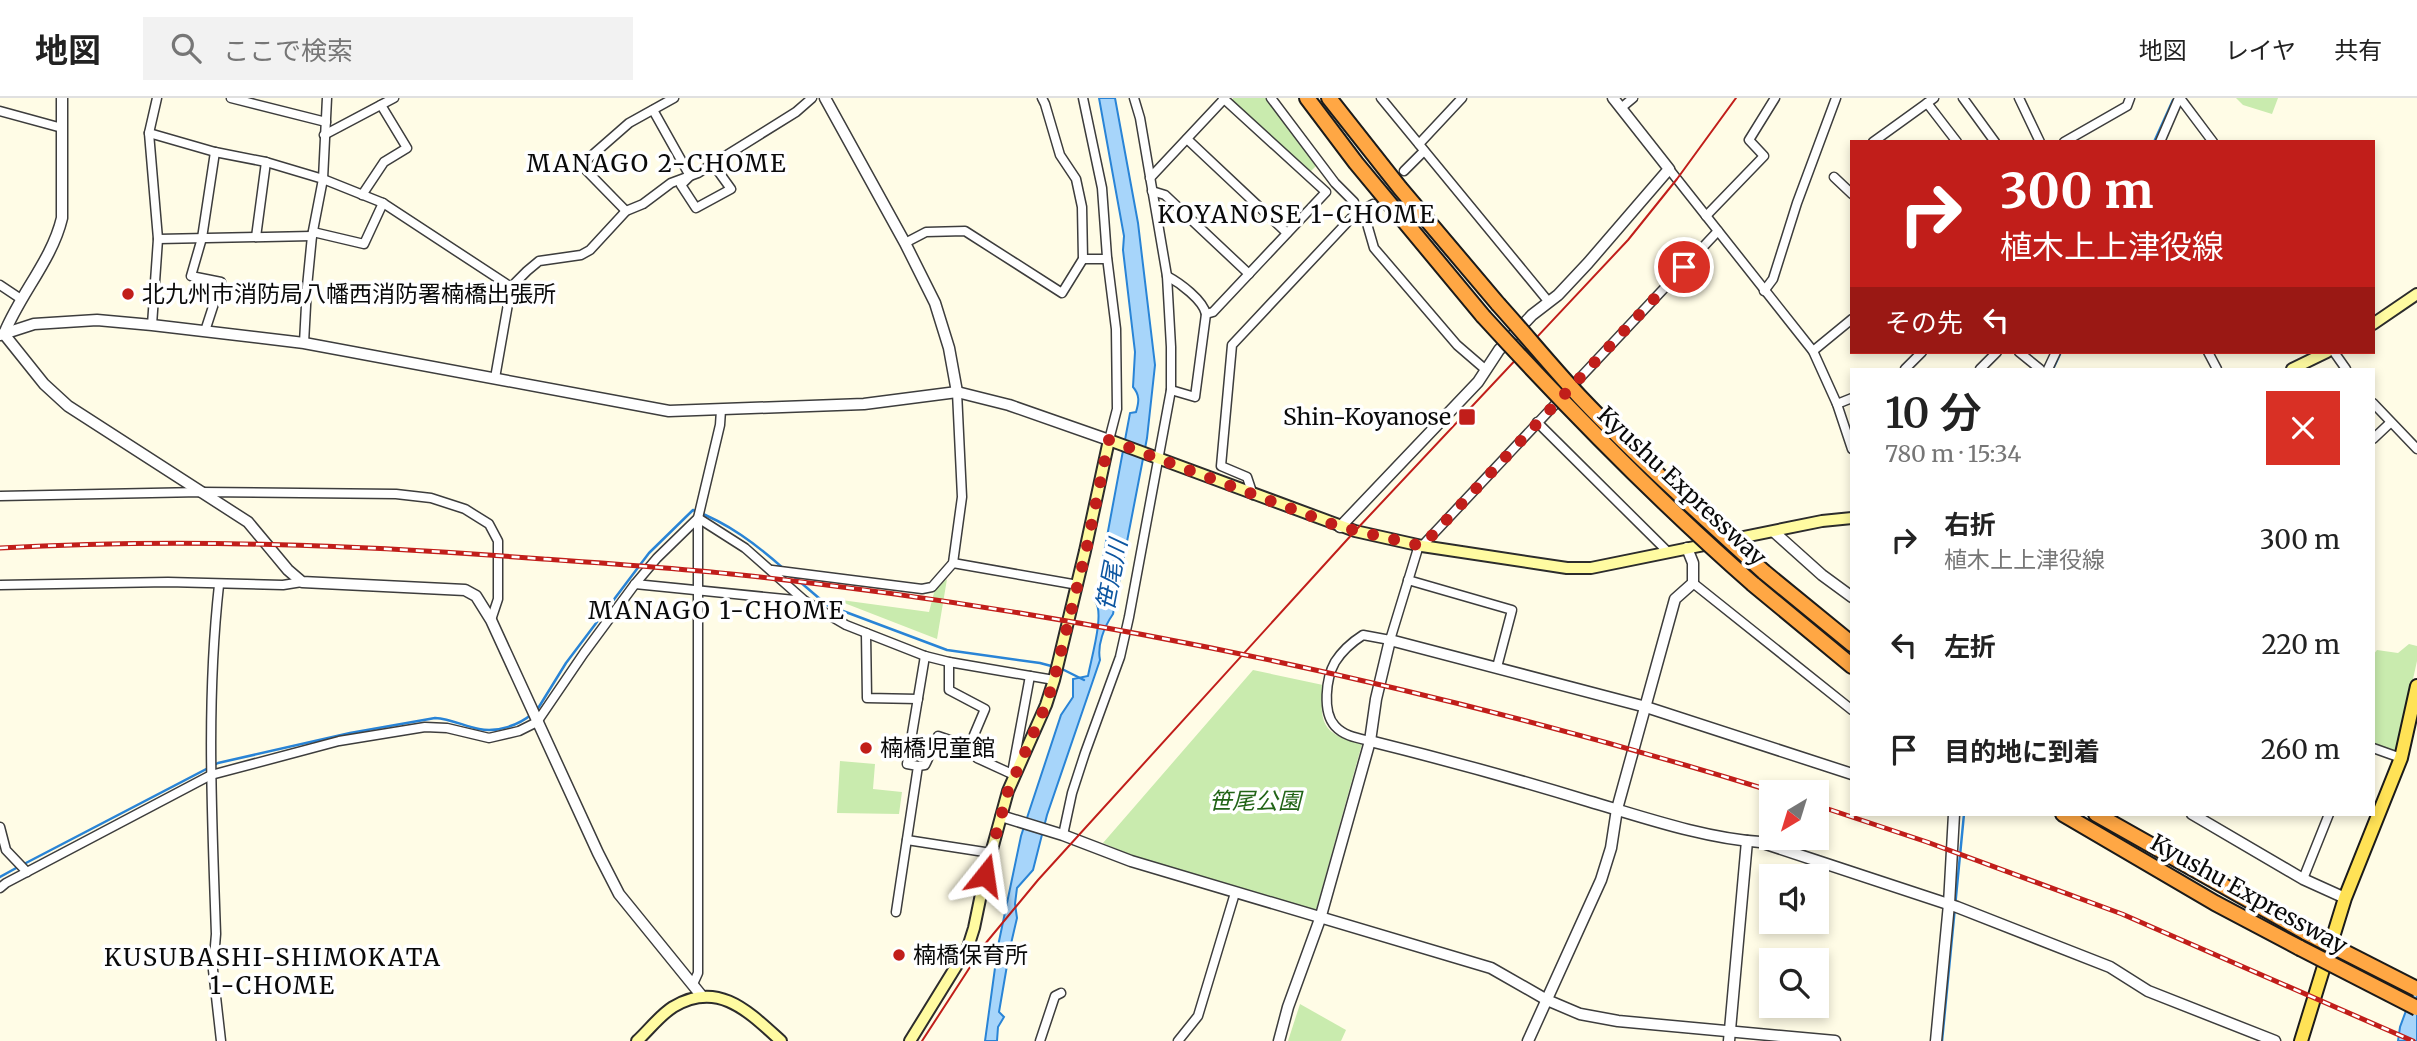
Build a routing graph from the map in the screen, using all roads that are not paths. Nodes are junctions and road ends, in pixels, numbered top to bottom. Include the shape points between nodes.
1 (62, 98) edge
2 (157, 98) edge
3 (231, 98) edge
4 (327, 98) edge
5 (394, 98) edge
6 (674, 98) edge
7 (812, 98) edge
8 (825, 98) edge
9 (1042, 98) edge
10 (1083, 98) edge
11 (1134, 98) edge
12 (1224, 98) edge
13 (1271, 98) edge
14 (1307, 98) edge
15 (1329, 98) edge
16 (1381, 98) edge
17 (1462, 98) edge
18 (1613, 98) edge
19 (1633, 98) edge
20 (1775, 98) edge
21 (1836, 98) edge
22 (1964, 98) edge
23 (2019, 98) edge
24 (2130, 98) edge
25 (2180, 98) edge
26 (1931, 101) edge
27 (381, 105) junction
28 (1621, 108) junction
29 (653, 110) junction
30 (0, 111) edge
31 (326, 122) junction
32 (62, 128) junction
33 (149, 133) junction
34 (324, 135) junction
35 (1187, 139) junction
36 (1876, 140) edge
37 (1956, 140) edge
38 (1994, 140) edge
39 (2039, 140) edge
40 (2068, 140) edge
41 (2161, 140) edge
42 (2212, 140) edge
43 (1421, 148) junction
44 (215, 152) junction
45 (266, 162) junction
46 (713, 164) junction
47 (1669, 169) junction
48 (1404, 171) dead end
49 (690, 176) junction
50 (1834, 177) dead end
51 (1150, 178) junction
52 (323, 179) junction
53 (1335, 183) junction
54 (1153, 191) junction
55 (1325, 192) junction
56 (1850, 192) edge
57 (362, 195) junction
58 (1354, 202) dead end
59 (383, 203) junction
60 (1373, 204) dead end
61 (1363, 210) junction
62 (626, 211) junction
63 (1706, 216) junction
64 (1718, 232) junction
65 (1287, 233) junction
66 (313, 234) junction
67 (256, 237) junction
68 (202, 238) junction
69 (158, 239) junction
70 (905, 243) junction
71 (1083, 259) junction
72 (1107, 259) junction
73 (1249, 274) junction
74 (1167, 276) junction
75 (0, 285) edge
76 (511, 287) junction
77 (1764, 290) junction
78 (2417, 294) edge
79 (21, 299) junction
80 (1548, 301) junction
81 (1206, 314) junction
82 (1850, 321) edge
83 (2375, 323) edge
84 (152, 325) junction
85 (205, 331) junction
86 (2, 335) edge
87 (304, 343) junction
88 (1813, 351) junction
89 (1920, 354) edge
90 (1995, 354) edge
91 (2021, 354) edge
92 (2323, 354) edge
93 (1906, 368) edge
94 (1981, 368) edge
95 (2039, 368) edge
96 (2294, 368) edge
97 (1486, 370) junction
98 (495, 378) junction
99 (1171, 390) junction
100 (957, 392) junction
101 (1850, 399) edge
102 (1837, 404) junction
103 (2375, 405) edge
104 (721, 410) junction
105 (1537, 422) junction
106 (2390, 423) junction
107 (2375, 437) edge
108 (1112, 441) junction
109 (1850, 443) edge
110 (2417, 449) edge
111 (1156, 458) junction
112 (201, 492) junction
113 (1253, 495) junction
114 (0, 496) edge
115 (698, 518) junction
116 (1850, 518) edge
117 (1340, 527) junction
118 (1774, 533) junction
119 (1420, 546) junction
120 (1687, 548) junction
121 (1668, 552) junction
122 (953, 563) junction
123 (772, 570) junction
124 (1408, 580) junction
125 (302, 582) junction
126 (1693, 583) junction
127 (635, 584) junction
128 (0, 585) edge
129 (219, 585) junction
130 (1077, 585) junction
131 (697, 591) junction
132 (1850, 596) edge
133 (805, 601) junction
134 (491, 620) junction
135 (866, 633) junction
136 (1390, 640) junction
137 (1850, 642) edge
138 (925, 656) junction
139 (949, 662) junction
140 (1850, 664) edge
141 (1497, 667) junction
142 (1030, 676) junction
143 (1054, 680) junction
144 (2417, 686) edge
145 (918, 699) junction
146 (1646, 707) junction
147 (1850, 708) edge
148 (537, 722) junction
149 (1370, 741) junction
150 (973, 748) junction
151 (2375, 749) edge
152 (2401, 758) junction
153 (918, 766) junction
154 (1850, 773) edge
155 (211, 775) junction
156 (1011, 780) junction
157 (1617, 809) junction
158 (1954, 816) edge
159 (2066, 816) edge
160 (2099, 816) edge
161 (2195, 816) edge
162 (2328, 816) edge
163 (1006, 817) junction
164 (0, 827) edge
165 (1061, 835) junction
166 (907, 840) junction
167 (1747, 841) junction
168 (992, 853) junction
169 (27, 872) junction
170 (2303, 879) junction
171 (0, 888) edge
172 (1235, 893) junction
173 (2345, 898) junction
174 (1953, 905) junction
175 (895, 912) dead end
176 (1320, 919) junction
177 (693, 984) junction
178 (2417, 989) edge
179 (1061, 993) dead end
180 (701, 995) junction
181 (1546, 1000) junction
182 (2417, 1008) edge
183 (1729, 1037) edge
184 (221, 1041) edge
185 (637, 1041) edge
186 (781, 1041) edge
187 (910, 1041) edge
188 (1040, 1041) edge
189 (1178, 1041) edge
190 (1279, 1041) edge
191 (1528, 1041) edge
192 (1835, 1041) edge
193 (1936, 1041) edge
194 (2275, 1041) edge
195 (2301, 1041) edge

1 - 32 street
2 - 33 street
3 - 31 street
4 - 31 street
5 - 27 street
6 - 29 street
7 - 46 street
8 - 70 street
9 - 71 street via 1060,155 1076,179 1082,207
10 - 72 street via 1102,188
11 - 51 street
12 - 35 street
12 - 55 street
13 - 53 street
14 - 140 highway, Kyushu Expressway, bridge via 1483,316 1566,408 1690,529
15 - 137 highway, Kyushu Expressway, bridge via 1400,188 1580,396 1700,514
16 - 43 street
17 - 43 street
18 - 28 street
19 - 28 street
20 - 63 street via 1749,140 1764,156
21 - 77 street via 1773,279
22 - 38 street
23 - 39 street
24 - 40 street via 2127,106
25 - 41 street
25 - 42 street
26 - 36 street
26 - 37 street
27 - 34 street
27 - 57 street via 407,148 384,162
28 - 47 street
29 - 49 street
29 - 62 street via 629,123 581,165
30 - 32 street
31 - 34 street
32 - 79 street via 62,218 58,234
33 - 44 street
33 - 69 street
34 - 52 street
35 - 51 street
35 - 65 street
43 - 48 street
43 - 80 street
44 - 45 street
44 - 68 street
45 - 52 street
45 - 67 street
46 - 49 street
46 - 49 street via 731,189 696,208 681,185
47 - 63 street
47 - 80 street via 1588,263
49 - 62 street
50 - 56 street
51 - 54 street
52 - 57 street
52 - 66 street
53 - 55 street
53 - 58 street
54 - 73 street via 1165,195
54 - 74 street
55 - 65 street
57 - 59 street
59 - 66 street via 364,244
59 - 76 street
60 - 61 street
61 - 97 street via 1374,248 1457,345
61 - 113 street via 1232,345 1220,466 1247,477
62 - 76 street via 590,250 540,261
63 - 64 street
64 - 77 street
64 - 105 street
65 - 73 street
66 - 67 street
66 - 87 street
67 - 68 street
68 - 69 street
68 - 85 street via 191,276 221,282
69 - 84 street
70 - 71 street via 926,232 965,231 1062,293
70 - 100 street via 935,303
71 - 72 street
72 - 108 street via 1118,372
73 - 81 street
74 - 81 street via 1205,308
74 - 99 street
75 - 79 street
76 - 98 street
77 - 88 street
78 - 83 main road
79 - 86 street
80 - 97 street via 1499,350
81 - 99 street via 1195,397
82 - 88 street
84 - 85 street
84 - 86 street via 97,320 34,324
85 - 87 street
86 - 112 street via 68,406
87 - 98 street
88 - 102 street
89 - 93 street
90 - 94 street
91 - 95 street
92 - 96 main road
97 - 117 street
98 - 104 street via 669,411
99 - 111 street
100 - 104 street via 864,404
100 - 108 street
100 - 122 street via 962,497
101 - 102 street
102 - 109 street
103 - 106 street
104 - 115 street
105 - 119 street
105 - 121 street
106 - 107 street
106 - 110 street
108 - 111 main road
108 - 130 main road
111 - 113 main road
111 - 165 street via 1119,657
112 - 114 street
112 - 125 street via 248,522
112 - 134 street via 396,494 431,498 465,509 489,524 498,541 498,598
113 - 117 main road
115 - 123 street
115 - 127 street
115 - 131 street
116 - 118 main road
117 - 119 main road
118 - 120 main road
118 - 132 street
119 - 121 main road via 1567,568 1591,568
119 - 124 street
120 - 121 main road
120 - 126 street
122 - 123 street via 932,587 922,589
122 - 130 street
123 - 133 street
124 - 136 street
124 - 141 street via 1512,610
125 - 129 street
125 - 134 street via 465,590 476,596
126 - 146 street via 1675,599
126 - 147 street
127 - 131 street
127 - 148 street
128 - 129 street
129 - 155 street via 210,705
130 - 143 main road
131 - 133 street
131 - 177 street via 698,973
133 - 135 street
134 - 148 street
135 - 138 street
135 - 145 street via 867,698
136 - 141 street
136 - 149 street
136 - 149 street via 1363,635 1331,671 1327,713 1349,736
138 - 139 street
138 - 145 street
139 - 142 street
139 - 150 street via 949,690 985,709
141 - 146 street
142 - 143 street
142 - 156 street
143 - 156 main road
144 - 152 main road
145 - 153 street via 907,764
146 - 154 street
146 - 157 street
148 - 155 street via 489,738 425,727 351,739
148 - 177 street via 619,894
149 - 157 street
149 - 176 street
150 - 153 street via 938,736 925,765
150 - 156 street via 977,758
151 - 152 street
152 - 173 main road
153 - 166 street
155 - 169 street
155 - 184 street via 213,970
156 - 163 main road
157 - 167 street
157 - 181 street via 1601,880
158 - 174 street
159 - 182 highway, Kyushu Expressway, bridge via 2194,891
160 - 178 highway, Kyushu Expressway, bridge
161 - 170 street
162 - 170 street
163 - 165 street
163 - 168 main road
164 - 169 street via 6,850
165 - 172 street
166 - 168 street
166 - 175 street
167 - 174 street
167 - 183 street
168 - 187 main road via 968,947
169 - 171 street
170 - 173 street
172 - 176 street
172 - 189 street via 1198,1016
173 - 195 main road
174 - 193 street
174 - 194 street via 2110,967 2148,991
176 - 181 street via 1490,968
176 - 190 street
177 - 180 street
179 - 188 street via 1055,996
180 - 185 main road via 673,1007
180 - 186 main road via 743,1008
181 - 183 street via 1599,1018
181 - 191 street
183 - 192 street

